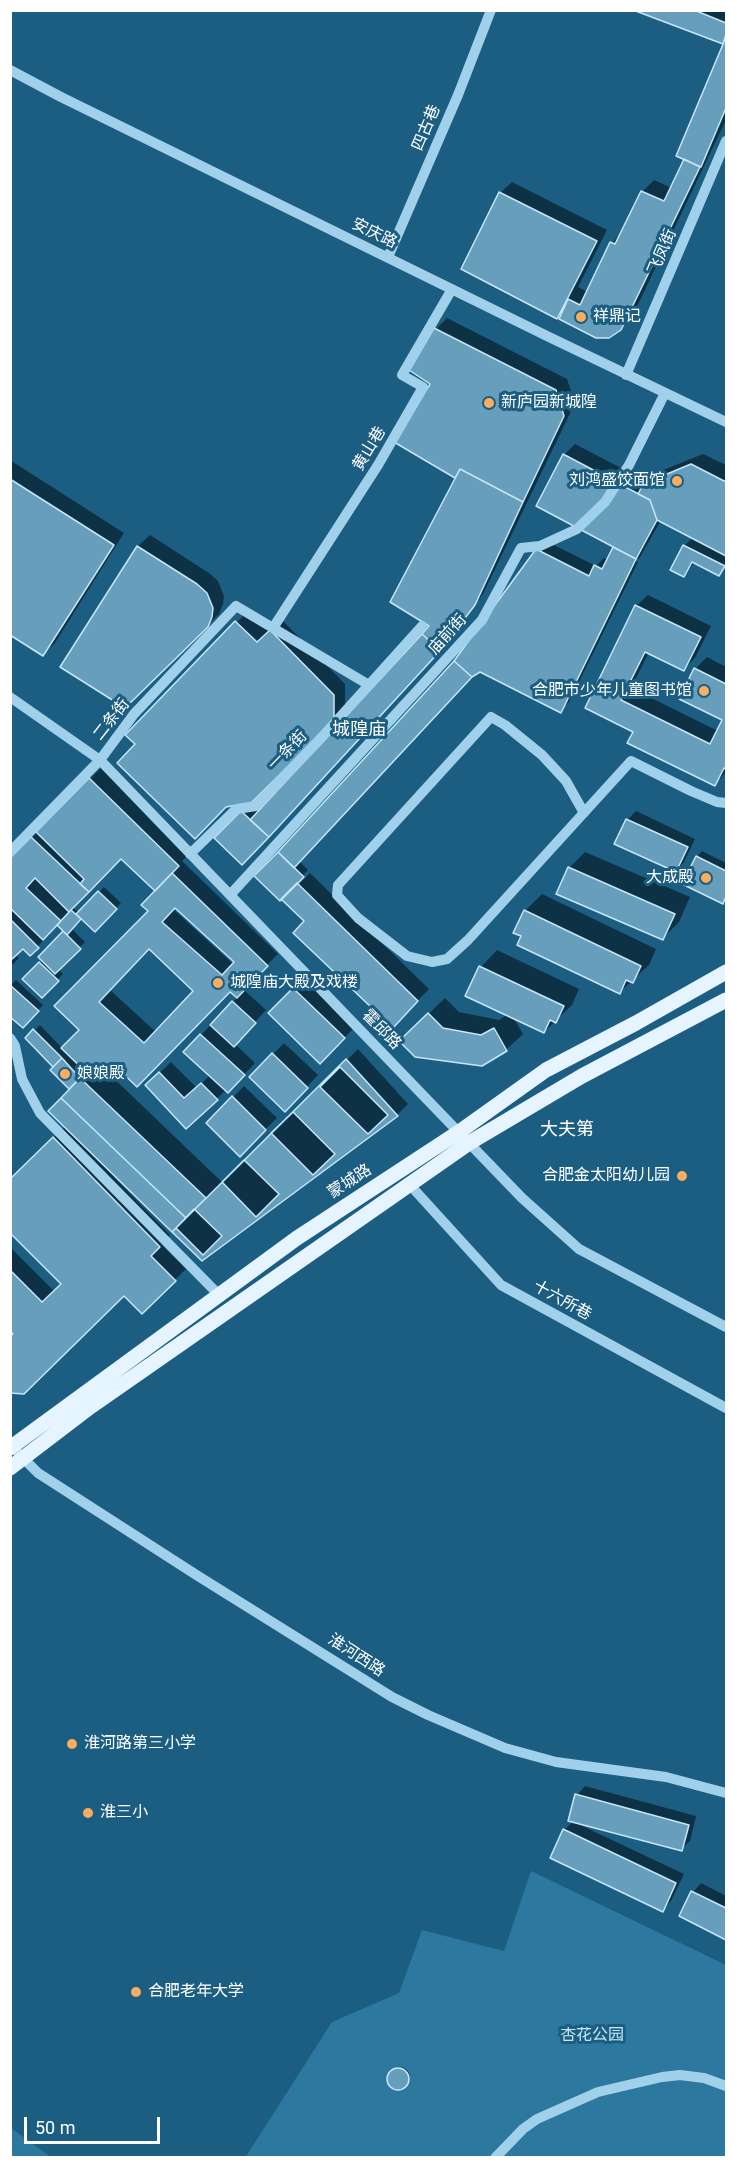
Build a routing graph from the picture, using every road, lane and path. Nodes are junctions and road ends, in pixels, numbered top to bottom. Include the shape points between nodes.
1 (491, 10) edge
2 (10, 70) edge
3 (726, 141) edge
4 (388, 257) junction
5 (452, 289) junction
6 (627, 375) junction
7 (664, 393) junction
8 (726, 422) edge
9 (422, 626) dead end
10 (273, 628) junction
11 (369, 685) junction
12 (10, 697) edge
13 (100, 760) junction
14 (726, 803) edge
15 (584, 813) junction
16 (10, 852) edge
17 (190, 854) junction
18 (230, 895) junction
19 (726, 972) edge
20 (726, 1000) edge
21 (10, 1038) edge
22 (464, 1137) junction
23 (410, 1185) junction
24 (219, 1295) junction
25 (726, 1327) edge
26 (726, 1408) edge
27 (11, 1447) edge
28 (23, 1458) junction
29 (10, 1468) edge
30 (726, 1793) edge
31 (726, 2086) edge
32 (495, 2157) edge

1 - 4 street, 四古巷
2 - 4 street, 安庆路
3 - 6 street, 飞凤街
4 - 5 street, 安庆路
5 - 6 street, 安庆路
5 - 10 street, 黄山巷 via 402,375 423,387 378,465
6 - 7 street, 安庆路
7 - 8 street, 安庆路
7 - 18 street, 庙前街 via 629,465 605,502 577,529 540,546 521,548 482,620
9 - 11 street, 一条街
10 - 11 street
10 - 13 street, 二条街 via 236,606 134,714
11 - 17 street, 一条街 via 256,806 232,812
12 - 13 street, 霍邱路
13 - 16 street, 二条街
13 - 17 street, 霍邱路
14 - 15 street via 691,791 631,761
15 - 15 street via 447,959 432,962 407,956 358,918 338,895 338,885 491,717 542,755 566,781
17 - 18 street, 霍邱路
18 - 22 street, 霍邱路
19 - 22 main road, 蒙城路 via 546,1070
20 - 22 main road, 蒙城路
21 - 24 street via 22,1079 40,1113
22 - 23 main road, 蒙城路
22 - 24 main road, 蒙城路 via 297,1238
22 - 25 street, 霍邱路 via 579,1250
23 - 26 street, 十六所巷 via 501,1285
23 - 28 main road, 蒙城路 via 90,1407
24 - 27 main road, 蒙城路
27 - 28 street, 淮河西路
28 - 29 main road, 蒙城路
28 - 30 street, 淮河西路 via 38,1473 198,1576 428,1715 505,1748 556,1762 666,1777
31 - 32 street via 680,2075 598,2092 537,2119

